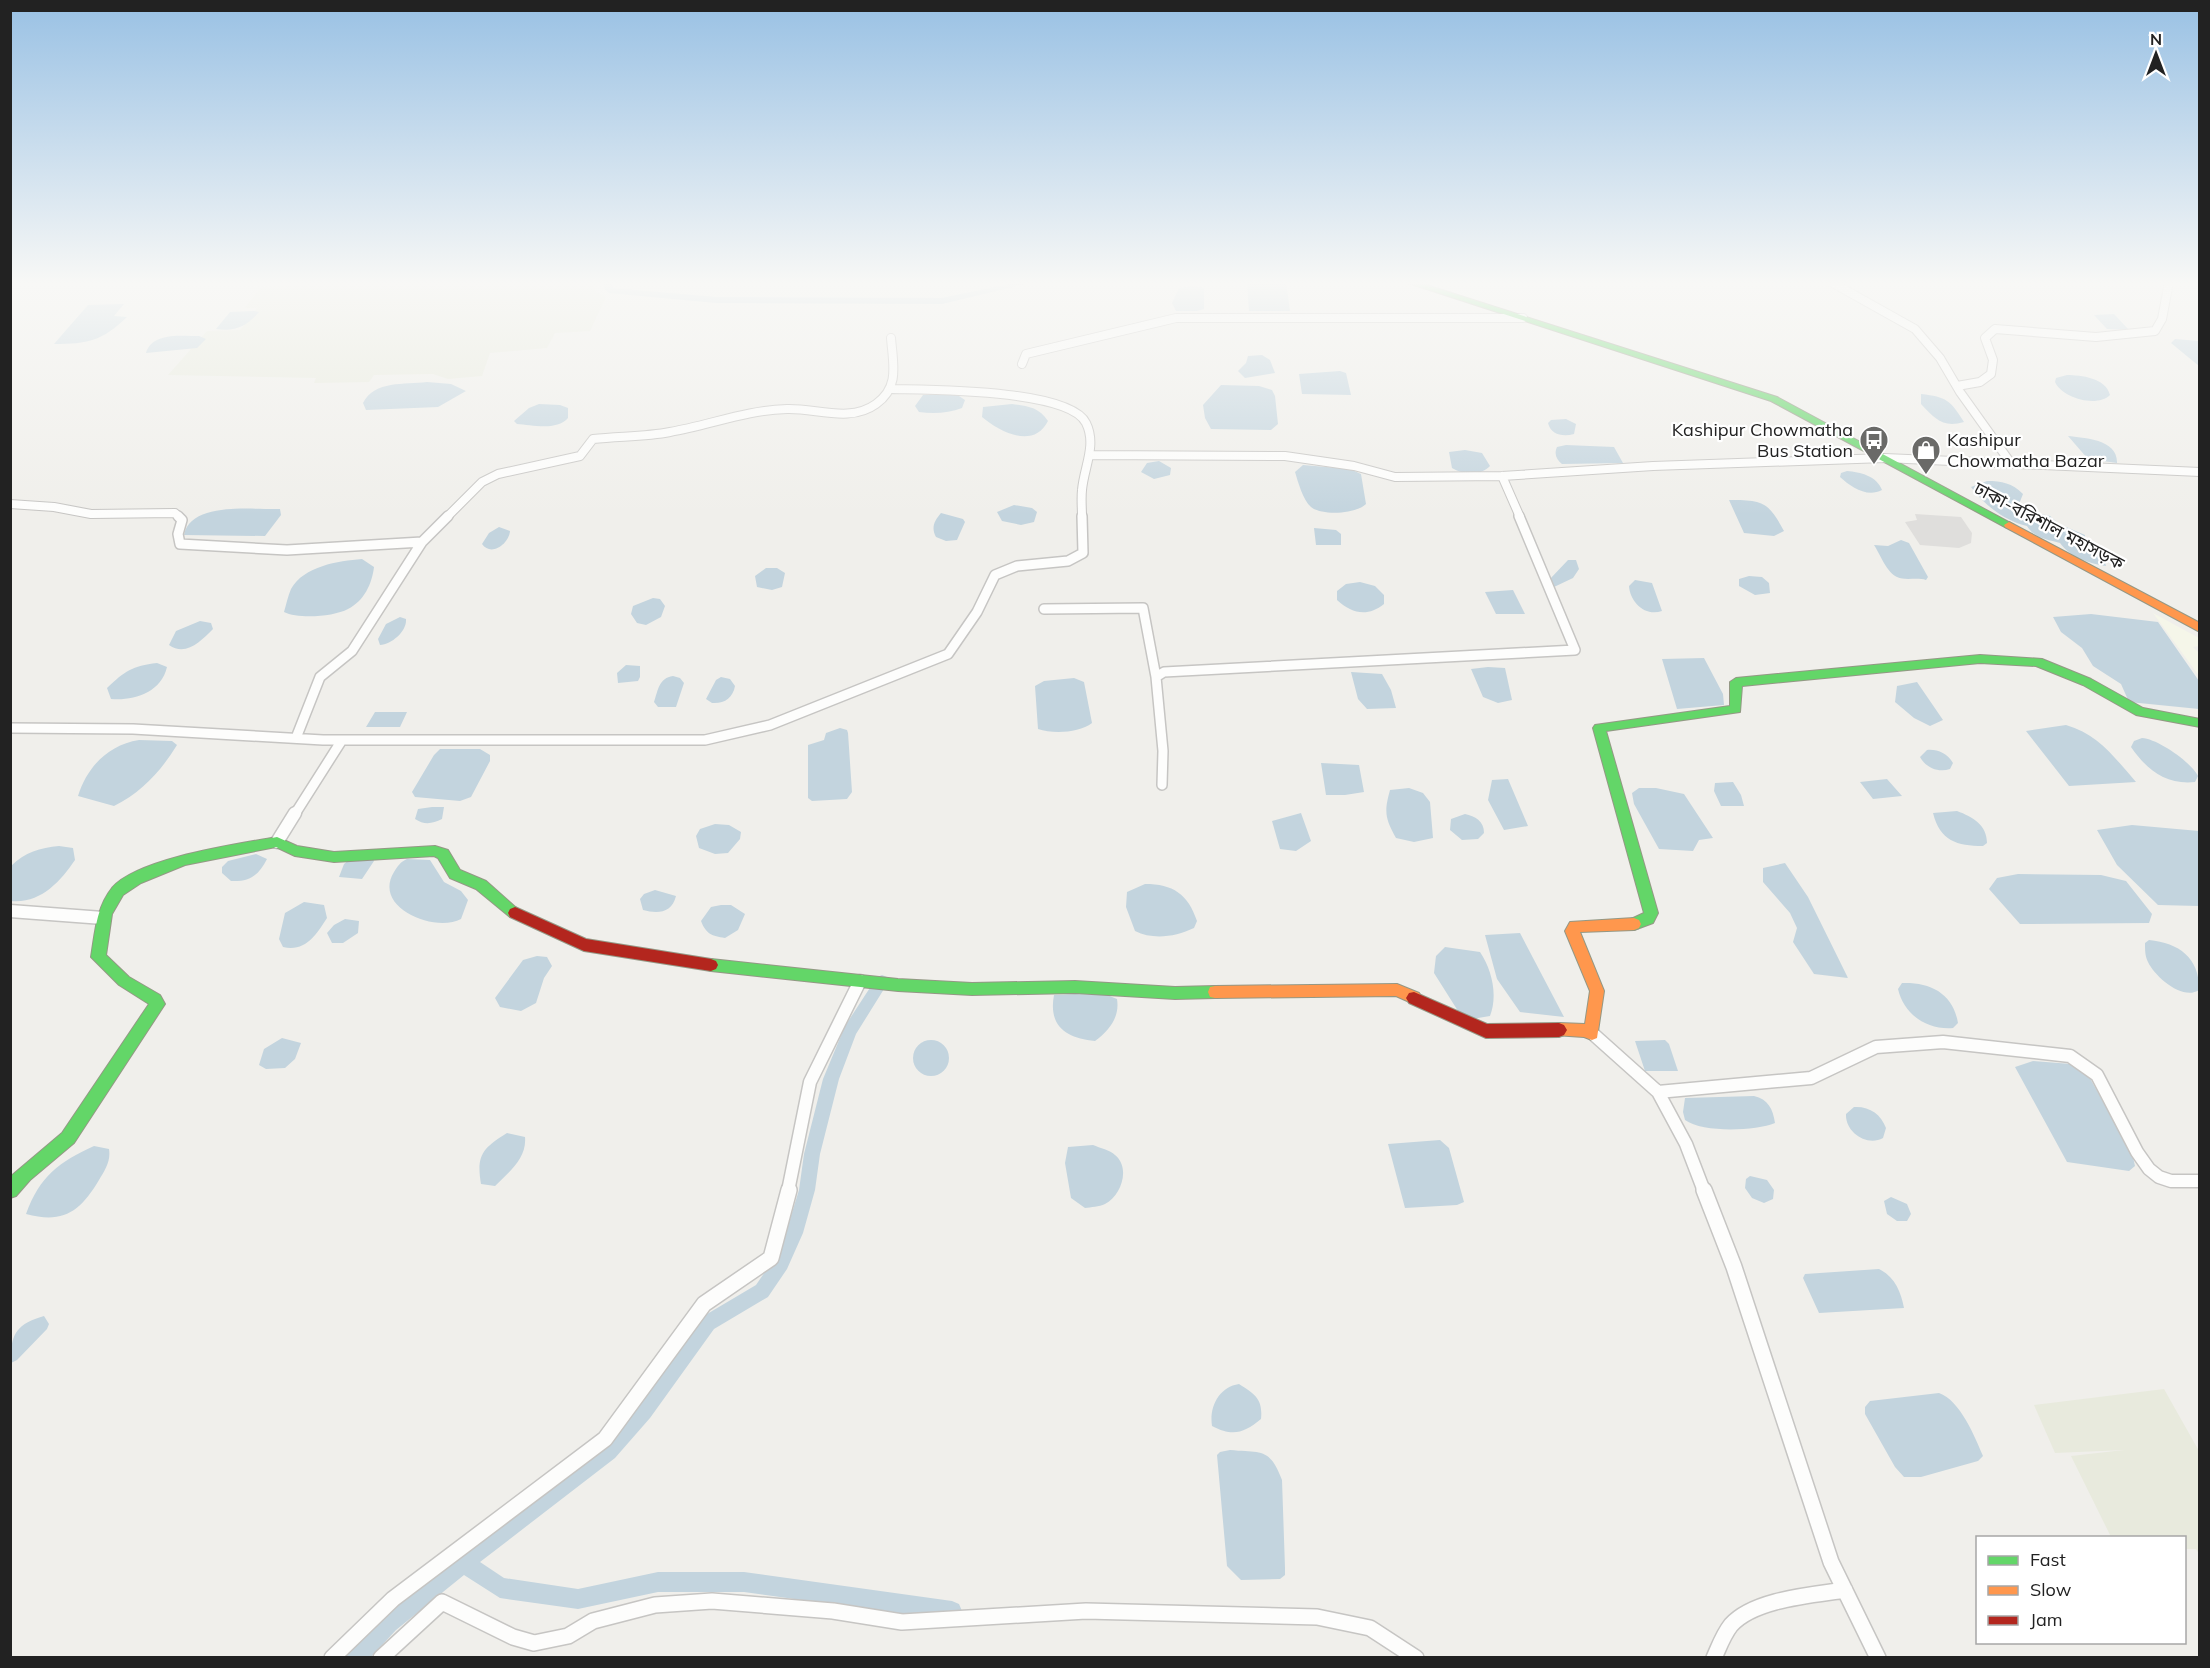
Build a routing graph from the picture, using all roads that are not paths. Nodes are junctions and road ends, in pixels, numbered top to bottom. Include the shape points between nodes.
1 (893, 360) edge
2 (1024, 360) edge
3 (1653, 360) edge
4 (1941, 360) edge
5 (1995, 360) edge
6 (1022, 364) dead end
7 (1957, 386) junction
8 (892, 388) junction
9 (1091, 455) junction
10 (1885, 458) junction
11 (2010, 462) junction
12 (2199, 472) edge
13 (1502, 476) junction
14 (10, 504) edge
15 (422, 542) junction
16 (1044, 609) dead end
17 (2199, 628) edge
18 (1156, 677) junction
19 (2199, 723) edge
20 (10, 728) edge
21 (296, 738) junction
22 (342, 740) junction
23 (1162, 784) dead end
24 (277, 842) junction
25 (10, 911) edge
26 (103, 918) junction
27 (860, 981) junction
28 (1592, 1033) junction
29 (1658, 1092) junction
30 (2199, 1181) edge
31 (10, 1190) edge
32 (1845, 1590) junction
33 (332, 1658) edge
34 (381, 1658) edge
35 (1416, 1658) edge
36 (1714, 1658) edge
37 (1878, 1658) edge

1 - 8 street
2 - 6 street
3 - 10 main road, ঢাকা-বরিশাল মহাসড়ক via 1774,399
4 - 7 street
5 - 7 street via 1993,373 1986,381
7 - 11 street
8 - 9 street via 915,392 986,392 1056,403 1079,413 1087,424
8 - 15 street via 874,406 854,415 839,416 811,409 754,411 671,432 594,439 580,456 498,474 482,482
9 - 13 street via 1285,456 1354,466 1395,477
9 - 22 street via 1082,489 1083,553 1068,561 1017,566 995,575 977,612 948,654 781,721 705,740
10 - 11 street
10 - 13 street
10 - 17 main road, ঢাকা-বরিশাল মহাসড়ক
11 - 12 street
13 - 18 street via 1575,650 1174,671
14 - 15 street via 91,514 175,513 182,520 180,544 287,550
15 - 21 street via 352,651 320,677
16 - 18 street via 1143,608
18 - 23 street
19 - 28 main road via 2140,712 2087,681 2038,662 1980,659 1736,682 1736,709 1599,728 1651,912 1648,919 1635,924 1575,926 1572,931 1597,991
20 - 21 street via 133,729
21 - 22 street
22 - 24 street
24 - 26 main road via 210,853 143,873 118,892
24 - 27 main road via 313,856 435,851 442,854 455,874 480,885 515,913 584,945 731,968
25 - 26 street
26 - 31 main road via 98,957 115,976 156,1004 69,1138
27 - 28 main road via 972,989 1074,987 1175,993 1397,990 1486,1031
27 - 33 street via 810,1082 771,1258 704,1304 605,1439 393,1599
28 - 29 street
29 - 30 street via 1811,1078 1876,1047 1943,1042 2070,1056 2097,1075 2149,1169 2171,1181
29 - 32 street via 1686,1144 1729,1256 1832,1562
32 - 36 street via 1802,1597 1752,1612 1734,1622
32 - 37 street
34 - 35 street via 442,1602 513,1637 534,1643 568,1636 593,1621 655,1605 712,1601 833,1611 902,1622 1086,1611 1317,1617 1370,1628

